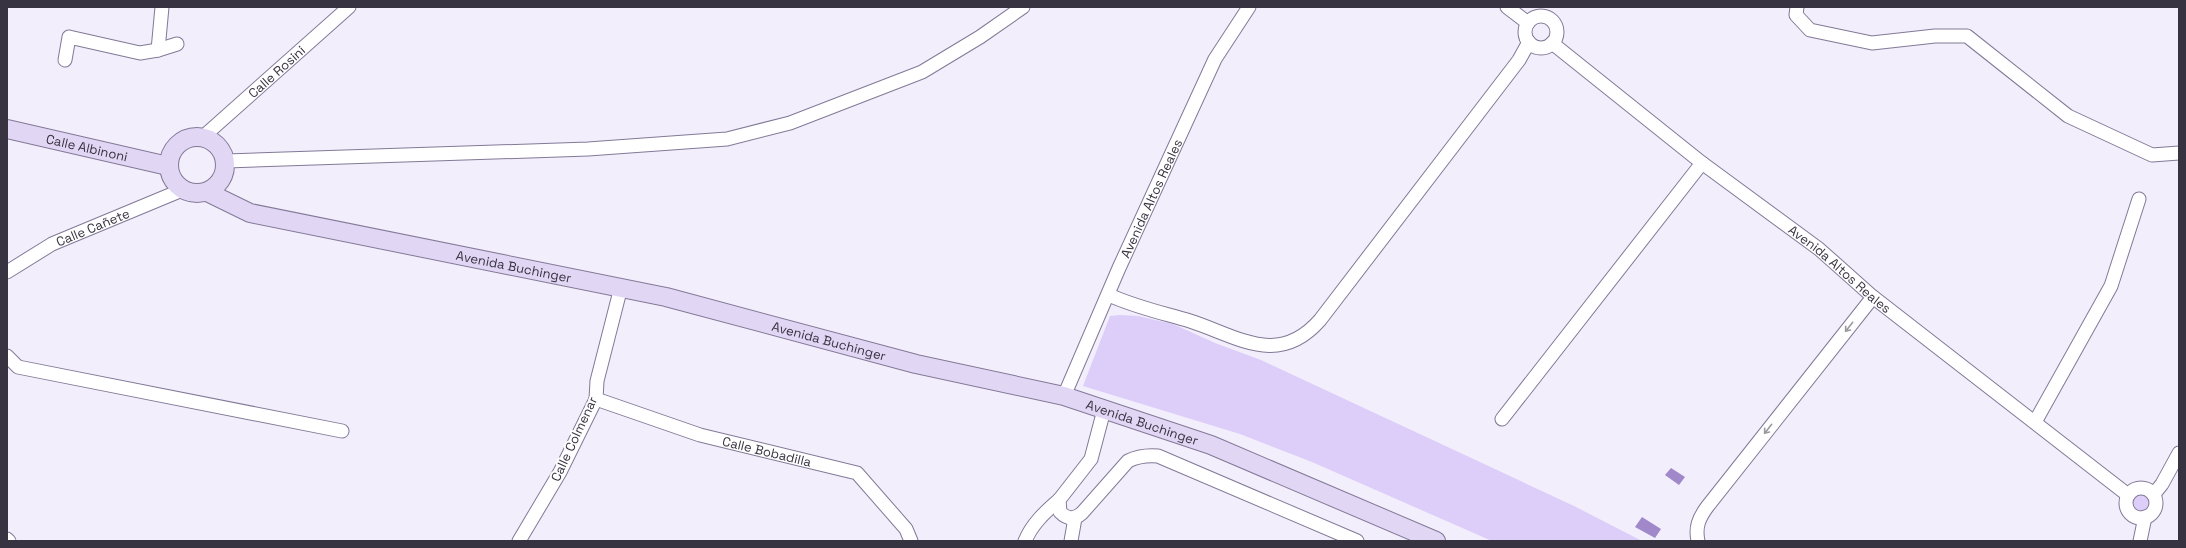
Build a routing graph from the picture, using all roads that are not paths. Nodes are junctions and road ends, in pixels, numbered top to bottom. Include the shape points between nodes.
1 (162, 7) edge
2 (349, 7) edge
3 (1023, 7) edge
4 (1249, 7) edge
5 (1507, 7) edge
6 (1798, 7) edge
7 (1548, 12) edge
8 (1528, 23) junction
9 (1529, 42) junction
10 (1552, 43) junction
11 (177, 44) dead end
12 (158, 50) junction
13 (65, 60) dead end
14 (7, 129) edge
15 (204, 136) junction
16 (2179, 153) edge
17 (226, 161) junction
18 (1702, 163) junction
19 (168, 166) junction
20 (182, 190) junction
21 (207, 192) junction
22 (2139, 199) dead end
23 (7, 272) edge
24 (614, 286) junction
25 (1109, 295) junction
26 (1873, 297) junction
27 (7, 356) edge
28 (1064, 396) junction
29 (596, 399) junction
30 (1104, 410) junction
31 (1502, 419) dead end
32 (2035, 422) junction
33 (342, 431) dead end
34 (2179, 454) edge
35 (2154, 494) junction
36 (2128, 495) junction
37 (1059, 500) junction
38 (1075, 518) junction
39 (2145, 518) junction
40 (7, 539) edge
41 (9, 541) edge
42 (519, 541) edge
43 (911, 541) edge
44 (1025, 541) edge
45 (1071, 541) edge
46 (1357, 541) edge
47 (1436, 541) edge
48 (1698, 541) edge
49 (2140, 541) edge

1 - 12 street
2 - 15 street, Calle Rosini
3 - 17 street via 922,72 790,123 727,139 588,149
4 - 25 street, Avenida Altos Reales via 1215,59
5 - 8 street
6 - 16 street via 1796,15 1810,30 1872,44 1935,36 1967,36 2068,116 2152,155
7 - 8 street
7 - 10 street via 1556,29
8 - 9 street via 1525,33
9 - 10 street via 1538,48
9 - 25 street via 1519,60 1311,330 1280,344 1261,346 1245,343 1193,322 1132,306
10 - 18 street, Avenida Altos Reales
11 - 12 street
12 - 13 street via 140,52 69,37
14 - 19 street, Calle Albinoni
15 - 17 street via 221,148
15 - 19 street via 188,136 175,145
17 - 21 street via 223,178
18 - 26 street, Avenida Altos Reales via 1819,249
18 - 31 street
19 - 20 street via 172,179
20 - 21 street via 190,193
20 - 23 street, Calle Cañete via 52,244
21 - 24 street, Avenida Buchinger via 250,213
22 - 32 street via 2111,286
24 - 28 street, Avenida Buchinger via 666,297 916,364
24 - 29 street, Calle Colmenar via 620,291 597,381
25 - 28 street, Avenida Altos Reales
26 - 32 street, Avenida Altos Reales
26 -> 48 street via 1699,518
27 - 33 street via 18,367
28 - 30 street, Avenida Buchinger
29 - 42 street, Calle Colmenar via 560,472
29 - 43 street, Calle Bobadilla via 700,435 857,473 906,529
30 - 37 street via 1091,459
30 - 47 street, Avenida Buchinger via 1210,445
32 - 36 street, Avenida Altos Reales
34 - 35 street
35 - 36 street via 2144,488 2138,488
35 - 39 street via 2154,511
36 - 39 street via 2126,500 2129,512 2133,516
37 - 38 street via 1060,512 1067,518
37 - 44 street via 1041,516
38 - 45 street
38 - 46 street via 1128,461 1148,455 1158,456
39 - 49 street
40 - 41 street

